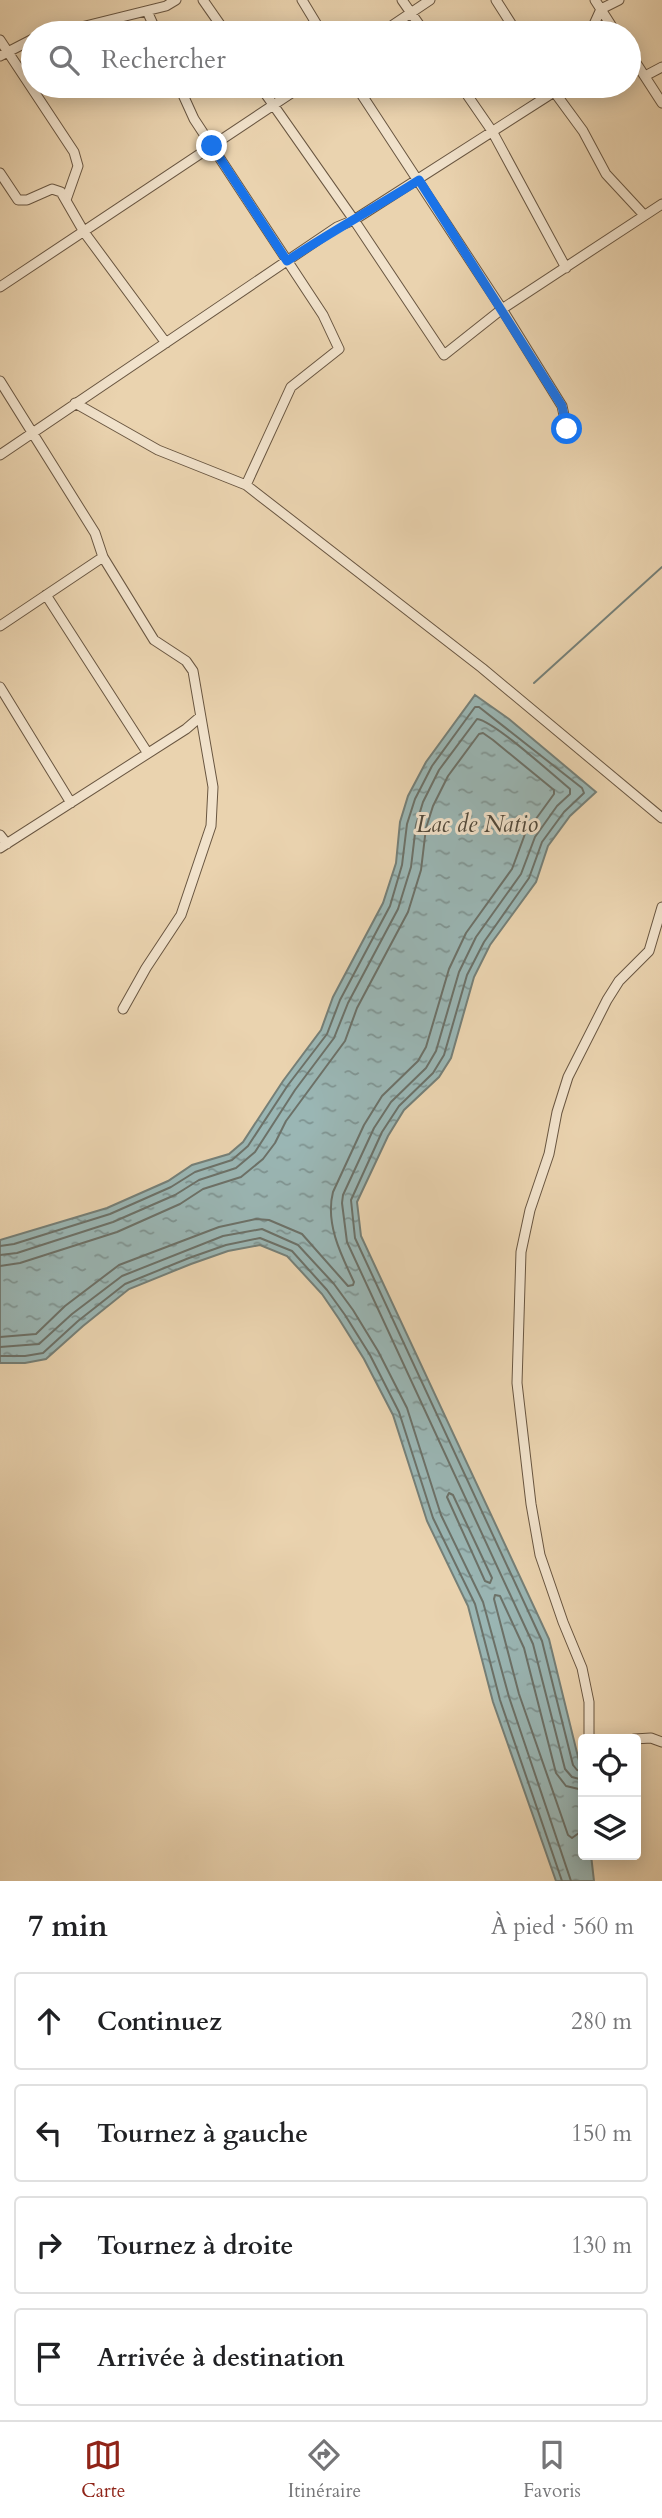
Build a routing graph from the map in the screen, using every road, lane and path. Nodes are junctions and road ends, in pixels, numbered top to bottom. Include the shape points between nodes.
1 (176, 0) edge
2 (204, 0) edge
3 (302, 0) edge
4 (402, 0) edge
5 (430, 0) edge
6 (496, 0) edge
7 (595, 0) edge
8 (619, 0) edge
9 (601, 9) junction
10 (148, 11) junction
11 (411, 13) junction
12 (107, 21) edge
13 (152, 21) edge
14 (218, 21) edge
15 (315, 21) edge
16 (399, 21) edge
17 (417, 21) edge
18 (509, 21) edge
19 (596, 21) edge
20 (608, 21) edge
21 (0, 40) edge
22 (21, 46) edge
23 (4, 54) edge
24 (662, 67) edge
25 (641, 70) edge
26 (645, 76) junction
27 (21, 78) edge
28 (35, 98) edge
29 (184, 98) edge
30 (269, 98) edge
31 (283, 98) edge
32 (364, 98) edge
33 (469, 98) edge
34 (540, 98) edge
35 (561, 98) edge
36 (662, 103) edge
37 (273, 104) junction
38 (492, 131) junction
39 (212, 146) junction
40 (0, 173) edge
41 (419, 180) junction
42 (66, 200) junction
43 (662, 204) edge
44 (645, 215) junction
45 (354, 220) junction
46 (84, 232) junction
47 (287, 261) junction
48 (566, 268) junction
49 (0, 286) edge
50 (502, 309) junction
51 (166, 342) junction
52 (0, 381) edge
53 (75, 403) junction
54 (567, 429) dead end
55 (30, 433) junction
56 (0, 454) edge
57 (246, 485) junction
58 (103, 557) junction
59 (46, 595) junction
60 (0, 626) edge
61 (0, 687) edge
62 (200, 717) junction
63 (148, 752) junction
64 (71, 803) junction
65 (662, 818) edge
66 (0, 835) edge
67 (3, 846) edge
68 (662, 907) edge
69 (123, 1009) dead end
70 (589, 1734) edge
71 (641, 1739) edge
72 (662, 1742) edge

1 - 10 street
2 - 14 street
3 - 15 street
4 - 11 street
5 - 11 street
6 - 18 street
7 - 9 street
8 - 9 street
9 - 19 street
9 - 20 street
10 - 12 street
10 - 13 street
11 - 16 street
11 - 17 street
21 - 23 street
22 - 23 street
23 - 27 street
24 - 26 street
25 - 26 street
26 - 36 street
28 - 42 street via 74,152 78,166
29 - 39 street
30 - 37 street
31 - 37 street
32 - 41 street
33 - 38 street
34 - 38 street
35 - 44 street via 606,174
37 - 39 street
37 - 45 street
38 - 41 street
38 - 48 street
39 - 46 street
39 - 47 street
40 - 42 street via 18,200 52,189
41 - 45 street
41 - 50 street
42 - 46 street
43 - 44 street
44 - 48 street
45 - 47 street
45 - 50 street via 444,355
46 - 49 street
46 - 51 street
47 - 51 street
47 - 57 street via 323,315 339,349 291,387
48 - 50 street
50 - 54 street via 562,406
51 - 53 street
52 - 55 street
53 - 55 street
53 - 57 street via 158,450
55 - 56 street
55 - 58 street via 95,533
57 - 65 street via 482,668
58 - 59 street
58 - 62 street via 154,640 193,671
59 - 60 street
59 - 63 street
61 - 64 street
62 - 63 street
62 - 69 street via 212,787 211,826 181,915
63 - 64 street
64 - 67 street
66 - 67 street
68 - 70 street via 649,951 619,981 568,1077 521,1252 517,1383 531,1504 540,1555 582,1668
71 - 72 street

